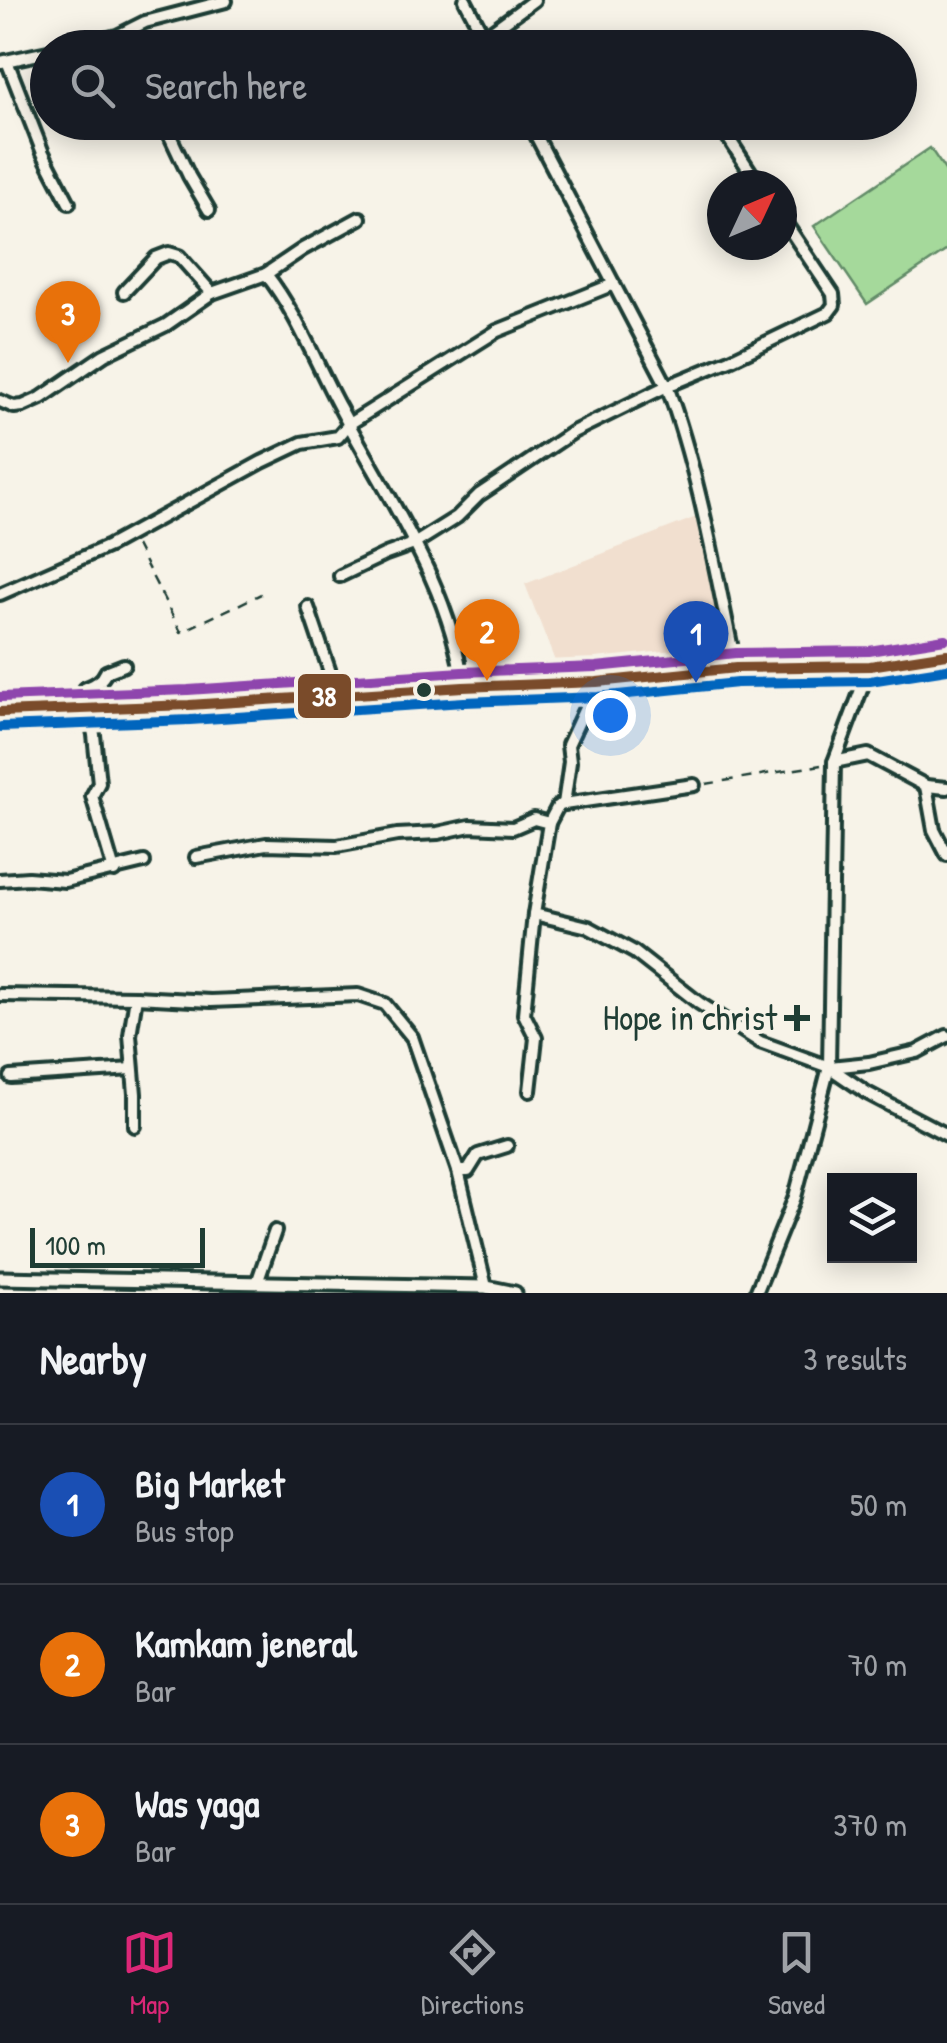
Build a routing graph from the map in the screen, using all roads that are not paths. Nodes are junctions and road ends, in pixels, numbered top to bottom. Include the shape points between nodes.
1 (225, 0) edge
2 (465, 0) edge
3 (534, 0) edge
4 (134, 30) edge
5 (481, 30) edge
6 (500, 30) edge
7 (30, 56) edge
8 (3, 61) edge
9 (30, 123) edge
10 (37, 140) edge
11 (173, 140) edge
12 (538, 140) edge
13 (730, 140) edge
14 (750, 170) edge
15 (69, 203) dead end
16 (209, 210) dead end
17 (360, 218) dead end
18 (797, 240) edge
19 (266, 274) junction
20 (614, 284) junction
21 (124, 292) dead end
22 (212, 294) junction
23 (667, 386) junction
24 (0, 402) edge
25 (349, 424) junction
26 (414, 544) junction
27 (340, 576) dead end
28 (0, 594) edge
29 (308, 608) dead end
30 (947, 654) edge
31 (124, 665) dead end
32 (870, 666) junction
33 (736, 668) junction
34 (596, 682) junction
35 (463, 687) junction
36 (338, 696) junction
37 (80, 708) junction
38 (0, 712) edge
39 (834, 762) junction
40 (694, 785) road end
41 (926, 786) junction
42 (947, 788) edge
43 (564, 804) junction
44 (549, 823) junction
45 (947, 855) edge
46 (196, 857) dead end
47 (144, 862) dead end
48 (114, 870) junction
49 (0, 880) edge
50 (534, 914) junction
51 (0, 996) edge
52 (136, 996) junction
53 (947, 1036) edge
54 (829, 1067) junction
55 (132, 1069) junction
56 (11, 1077) dead end
57 (530, 1091) dead end
58 (135, 1126) dead end
59 (947, 1135) edge
60 (506, 1146) dead end
61 (458, 1171) junction
62 (275, 1231) dead end
63 (0, 1278) edge
64 (257, 1283) junction
65 (486, 1287) junction
66 (515, 1293) edge
67 (756, 1293) edge

1 - 4 street
2 - 5 street
3 - 6 street
7 - 8 street
8 - 9 street
10 - 15 street
11 - 16 street
12 - 20 street
13 - 14 street
17 - 19 street
18 - 23 street via 833,294 828,313
19 - 22 street
19 - 25 street
20 - 23 street
20 - 25 street via 497,330
21 - 22 street via 169,252
22 - 24 street via 40,398 23,406
23 - 26 street via 573,432
23 - 33 street
25 - 26 street
25 - 28 street via 338,437 302,442 86,558
26 - 27 street
26 - 35 street via 449,620
29 - 36 street
30 - 32 street
31 - 37 street via 84,688
32 - 33 street
32 - 39 street
33 - 34 street
34 - 35 street
34 - 43 street via 568,745
35 - 36 street
36 - 37 street
37 - 38 street
37 - 48 street via 91,720 99,782 92,796
39 - 41 street via 868,754
39 - 54 street
40 - 43 street
41 - 42 street
41 - 45 street via 934,830
43 - 44 street
44 - 46 street via 470,826 337,846 266,844
44 - 50 street
47 - 48 street
48 - 49 street via 65,881
50 - 54 street via 588,926 760,1042
50 - 57 street via 524,1014 536,1038
51 - 52 street
52 - 55 street
52 - 61 street via 211,1001 358,994 385,1004 412,1036
53 - 54 street via 917,1052
54 - 59 street
54 - 67 street via 795,1197
55 - 56 street
55 - 58 street
60 - 61 street
61 - 65 street
62 - 64 street
63 - 64 street
64 - 65 street
65 - 66 street

